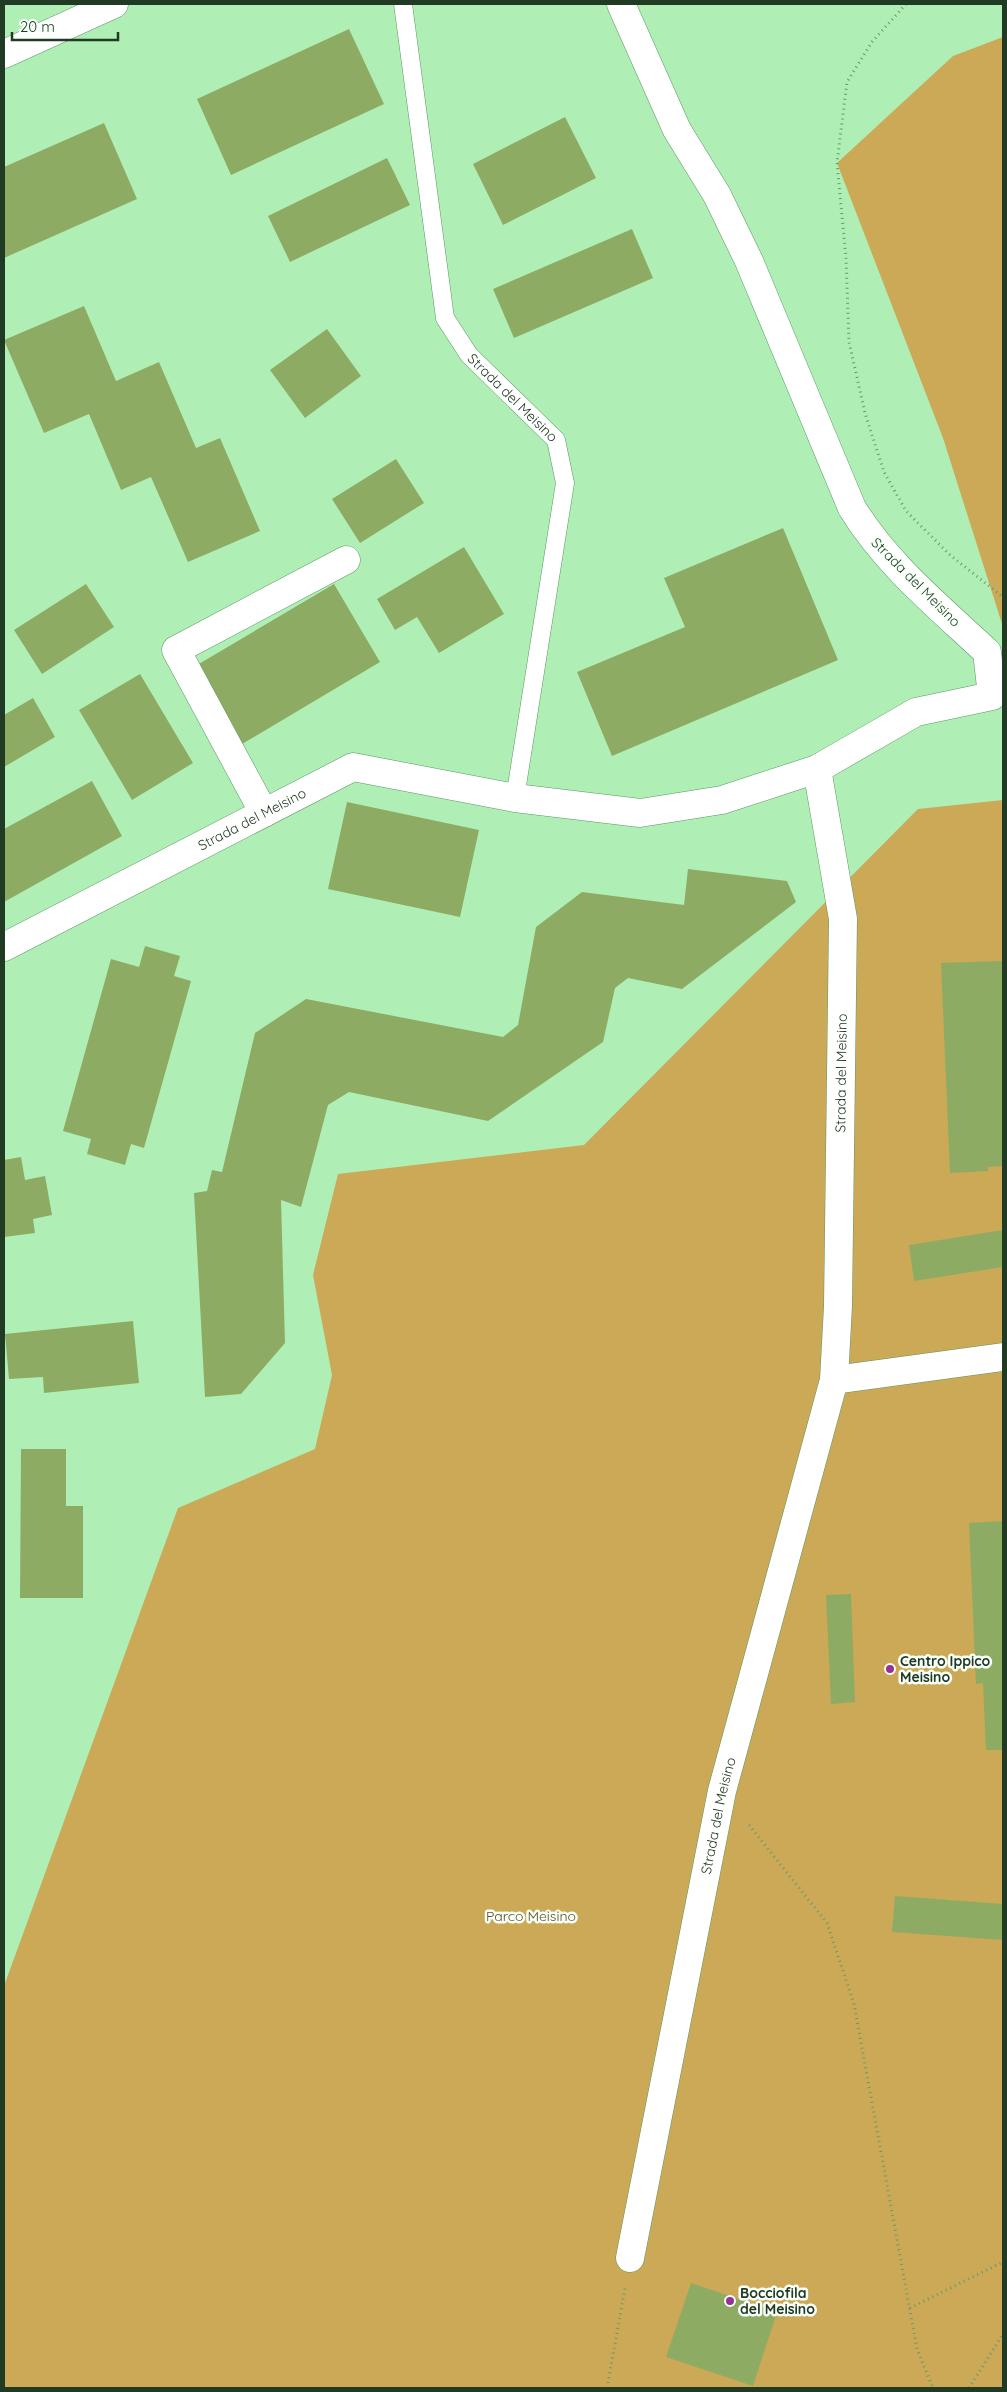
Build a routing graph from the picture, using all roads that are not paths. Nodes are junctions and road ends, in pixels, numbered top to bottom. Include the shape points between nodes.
1 (114, 4) edge
2 (403, 4) edge
3 (621, 4) edge
4 (4, 54) edge
5 (346, 560) dead end
6 (998, 696) edge
7 (817, 769) junction
8 (515, 798) junction
9 (264, 813) junction
10 (4, 947) edge
11 (1003, 1357) edge
12 (834, 1380) junction
13 (630, 2258) road end

1 - 4 street
2 - 8 lane, Strada del Meisino via 445,318 469,355 556,440 566,483
3 - 6 street, Strada del Meisino via 677,130 717,195 749,261 852,508 888,559 987,652
5 - 9 street via 176,650
6 - 7 street, Strada del Meisino via 916,712
7 - 8 street, Strada del Meisino via 722,800 640,813
7 - 12 street, Strada del Meisino via 843,919 838,1306
8 - 9 street, Strada del Meisino via 353,767
9 - 10 street, Strada del Meisino
11 - 12 street
12 - 13 street, Strada del Meisino via 722,1791

